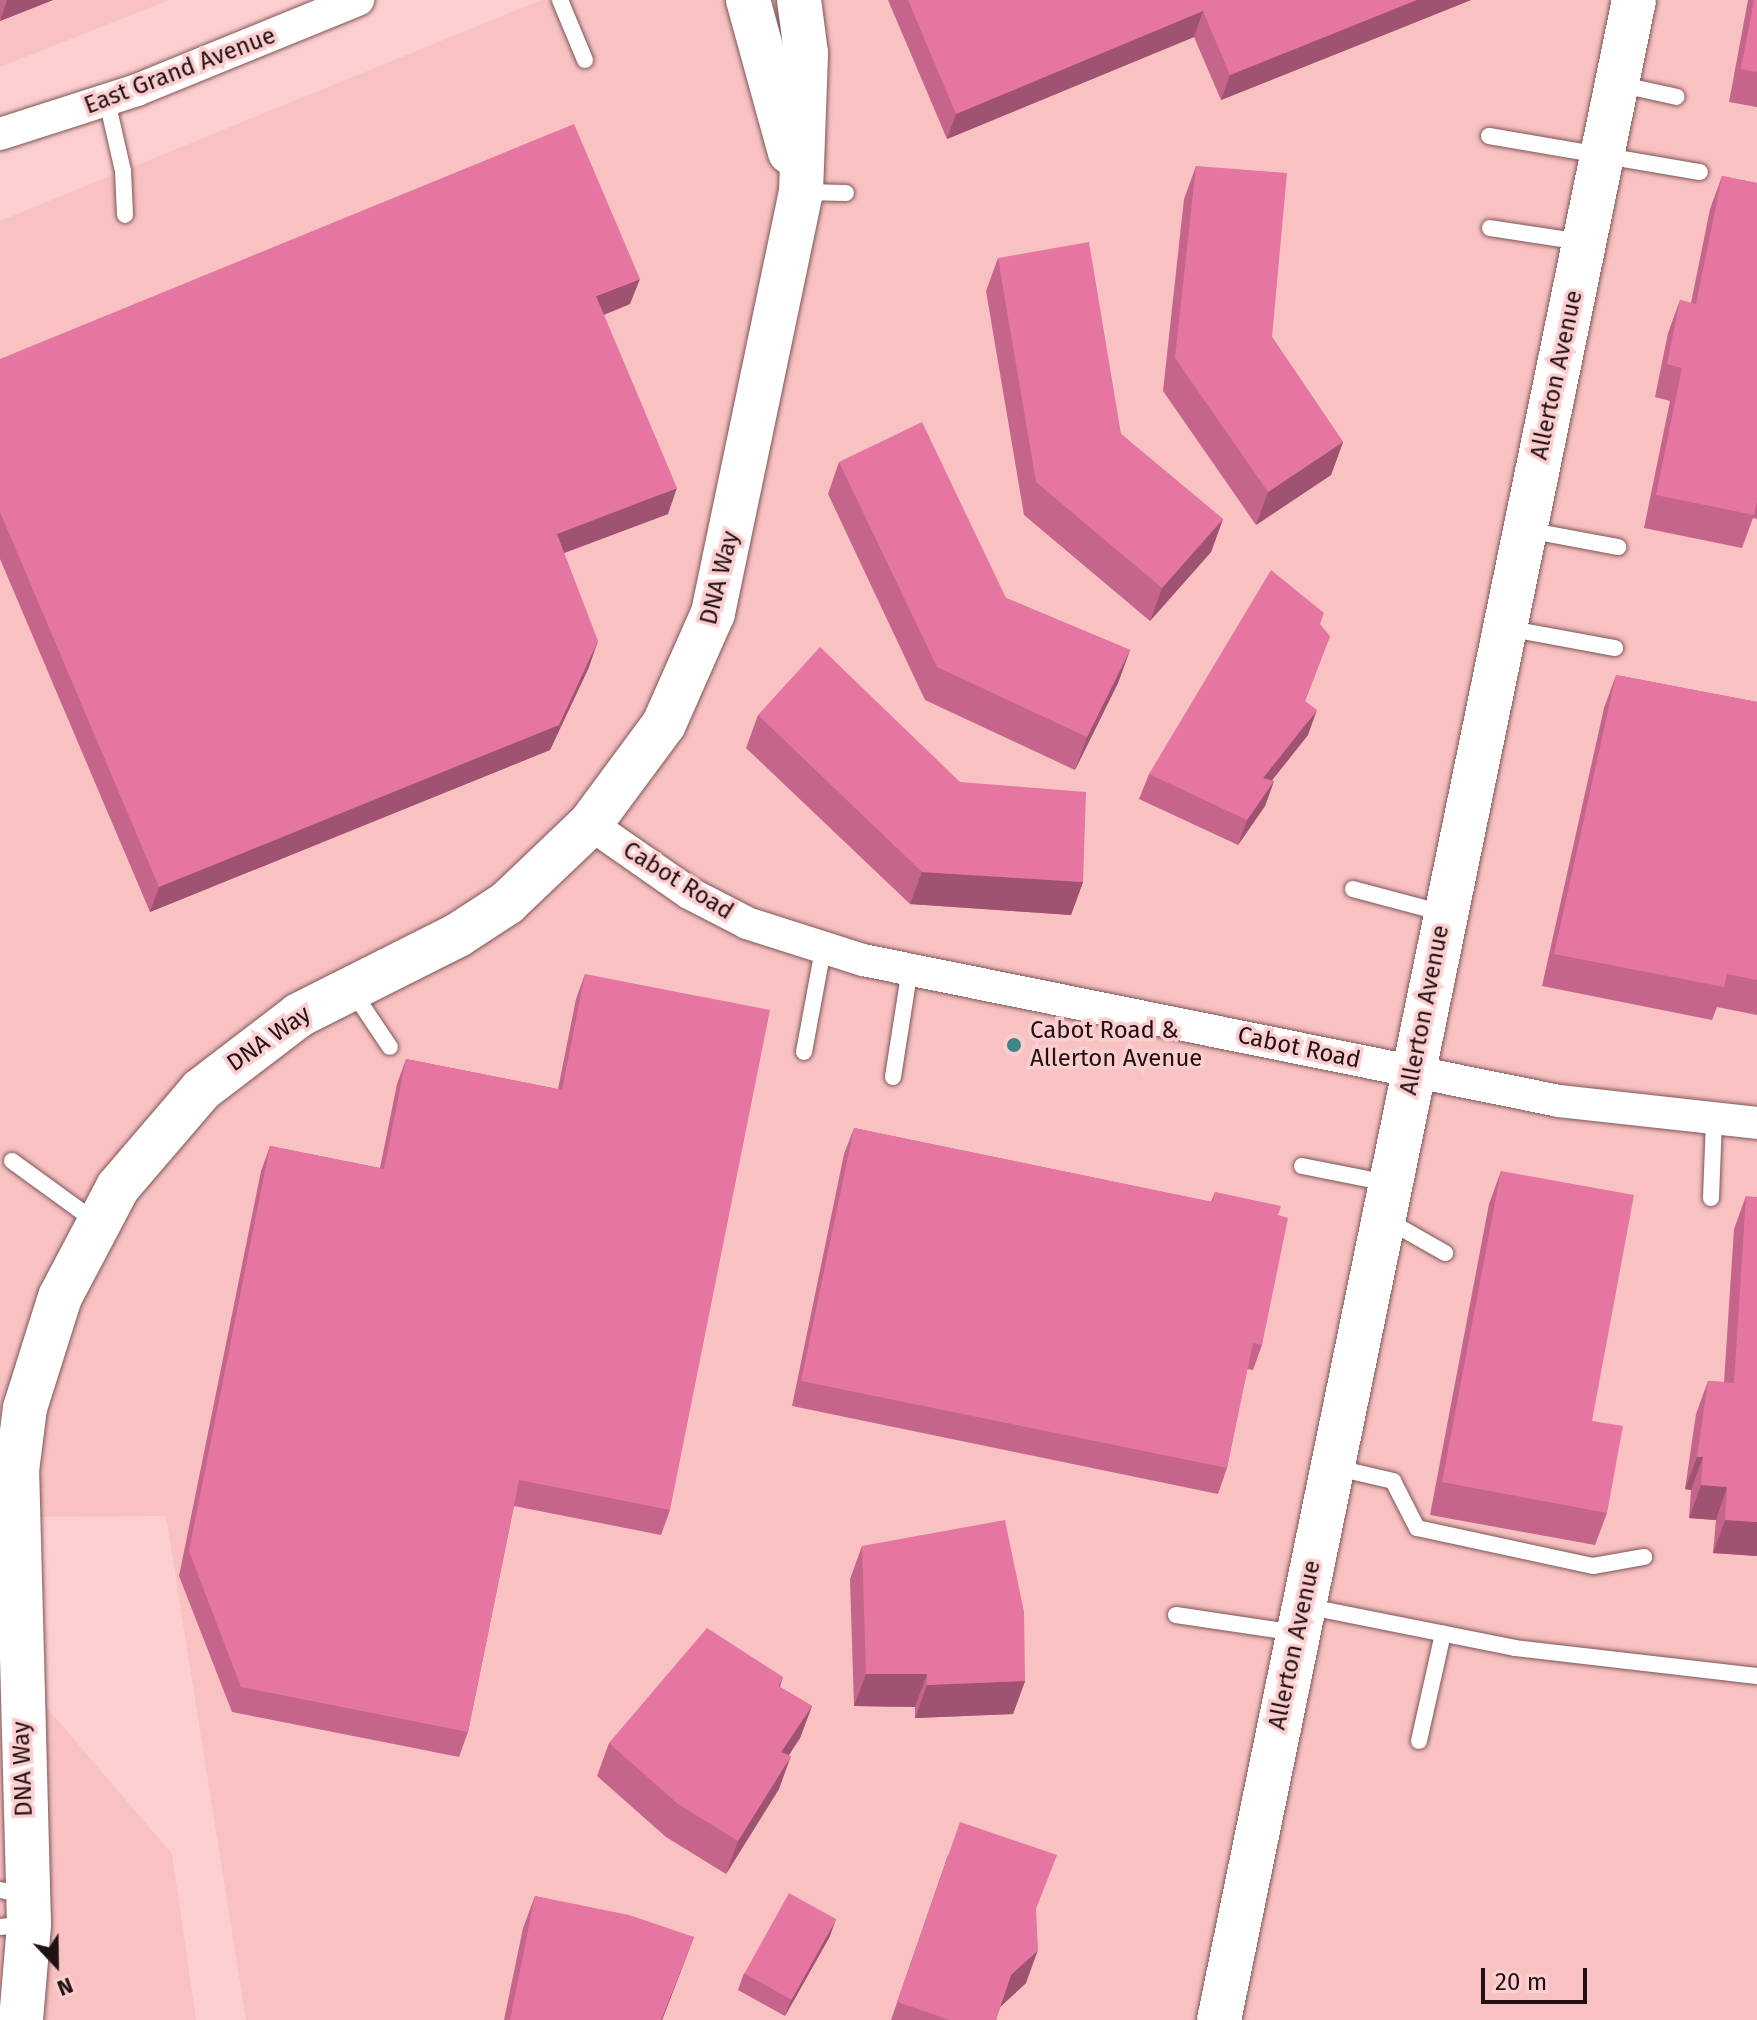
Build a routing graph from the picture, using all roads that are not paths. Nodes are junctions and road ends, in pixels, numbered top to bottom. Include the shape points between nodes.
1 (358, 0) edge
2 (560, 0) edge
3 (748, 0) edge
4 (799, 0) edge
5 (1634, 0) edge
6 (585, 60) dead end
7 (1617, 83) junction
8 (1677, 97) dead end
9 (107, 101) junction
10 (0, 134) edge
11 (1489, 136) dead end
12 (1602, 152) junction
13 (1700, 172) dead end
14 (801, 192) junction
15 (846, 193) dead end
16 (125, 215) dead end
17 (1490, 228) dead end
18 (1584, 243) junction
19 (1525, 530) junction
20 (1618, 547) dead end
21 (1505, 628) junction
22 (1615, 648) dead end
23 (590, 824) junction
24 (1353, 889) dead end
25 (1443, 913) junction
26 (823, 949) junction
27 (910, 969) junction
28 (350, 987) junction
29 (390, 1047) dead end
30 (804, 1052) dead end
31 (1413, 1072) junction
32 (893, 1077) dead end
33 (1714, 1120) junction
34 (1757, 1123) edge
35 (12, 1161) dead end
36 (1302, 1166) dead end
37 (1711, 1198) dead end
38 (1386, 1201) junction
39 (97, 1223) junction
40 (1445, 1253) dead end
41 (1332, 1467) junction
42 (1644, 1557) dead end
43 (1176, 1615) dead end
44 (1300, 1619) junction
45 (1443, 1634) junction
46 (1757, 1676) edge
47 (1419, 1741) dead end
48 (14, 1909) edge
49 (21, 2020) edge
50 (1219, 2020) edge

1 - 9 street, East Grand Avenue
2 - 6 lane
3 - 14 main road, DNA Way
4 - 14 main road, DNA Way via 806,53
5 - 7 main road, Allerton Avenue
7 - 8 lane
7 - 12 main road, Allerton Avenue
9 - 10 street, East Grand Avenue
9 - 16 lane via 123,171
11 - 12 lane
12 - 13 lane
12 - 18 main road, Allerton Avenue
14 - 15 lane
14 - 23 main road, DNA Way via 713,613 664,724
17 - 18 lane
18 - 19 main road, Allerton Avenue
19 - 20 lane
19 - 21 main road, Allerton Avenue
21 - 22 lane
21 - 25 main road, Allerton Avenue
23 - 26 street, Cabot Road via 689,893 747,923
23 - 28 main road, DNA Way via 507,903 458,935
24 - 25 lane
25 - 31 main road, Allerton Avenue
26 - 27 street, Cabot Road
26 - 30 lane
27 - 31 street, Cabot Road
27 - 32 lane
28 - 29 lane
28 - 39 main road, DNA Way via 249,1049 201,1090 147,1150
31 - 33 street, Cabot Road via 1559,1101
31 - 38 main road, Allerton Avenue
33 - 34 street, Cabot Road
33 - 37 lane
35 - 39 lane
36 - 38 lane
38 - 40 lane
38 - 41 main road, Allerton Avenue
39 - 48 main road, DNA Way via 38,1354 17,1471
41 - 42 lane via 1393,1481 1417,1528 1593,1566
41 - 44 main road, Allerton Avenue
43 - 44 lane
44 - 45 lane
44 - 50 main road, Allerton Avenue
45 - 46 lane via 1515,1648
45 - 47 lane
48 - 49 main road, DNA Way

